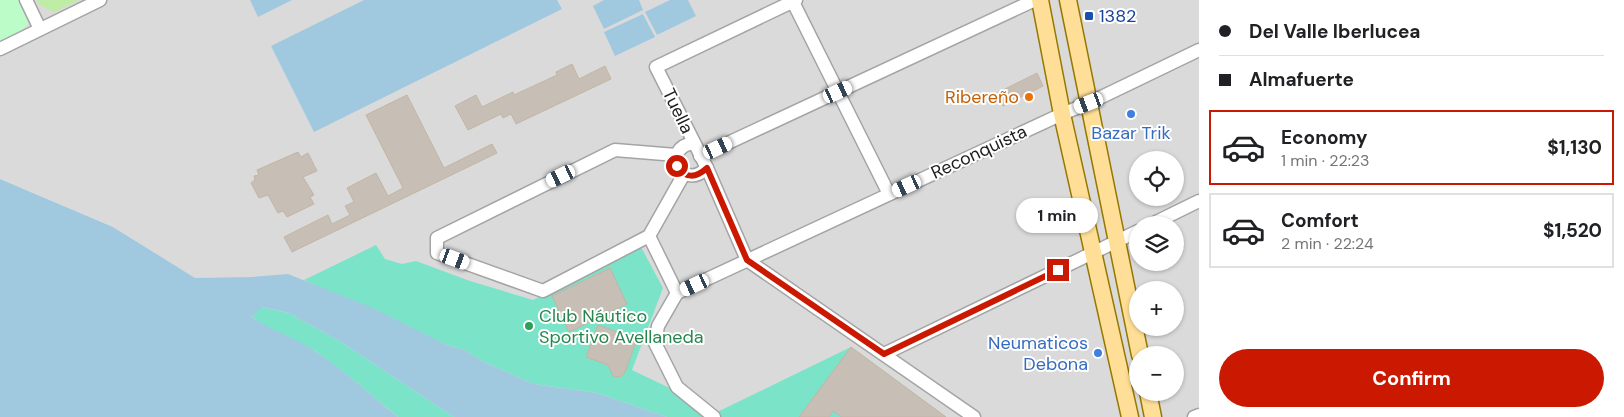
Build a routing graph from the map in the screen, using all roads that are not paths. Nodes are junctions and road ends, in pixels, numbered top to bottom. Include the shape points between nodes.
1 (26, 0) edge
2 (100, 0) edge
3 (1035, 0) edge
4 (1040, 0) edge
5 (1068, 0) edge
6 (794, 1) edge
7 (40, 29) junction
8 (0, 49) edge
9 (1199, 50) edge
10 (838, 92) junction
11 (1089, 103) junction
12 (1062, 114) junction
13 (694, 143) junction
14 (676, 155) junction
15 (700, 156) junction
16 (707, 168) junction
17 (684, 174) junction
18 (890, 194) junction
19 (1199, 201) edge
20 (1168, 216) edge
21 (1129, 235) edge
22 (650, 236) junction
23 (1117, 241) junction
24 (1093, 253) junction
25 (747, 260) junction
26 (677, 293) junction
27 (1138, 346) edge
28 (884, 354) junction
29 (1150, 401) edge
30 (1199, 415) edge
31 (713, 416) edge
32 (974, 417) edge
33 (1130, 417) edge
34 (1153, 417) edge
35 (1194, 417) edge

1 - 7 street
2 - 7 street
3 - 10 street
4 - 12 main road
5 - 11 main road
6 - 10 street
6 - 13 street, Tuella via 656,67
7 - 8 street
9 - 11 street, Reconquista
10 - 15 street
10 - 18 street
11 - 12 street, Reconquista
11 - 23 main road
12 - 18 street, Reconquista
12 - 24 main road
13 - 14 street via 686,144
13 - 15 street, Tuella
14 - 17 street via 677,166
14 - 22 street via 615,150 437,238 437,253 542,291
15 - 16 street, Tuella
16 - 17 street via 700,174
16 - 25 street, Tuella
17 - 22 street
18 - 25 street, Reconquista
19 - 20 street
21 - 23 street
22 - 26 street
23 - 24 street
23 - 27 main road
24 - 28 street
24 - 33 main road
25 - 26 street, Reconquista
25 - 28 street
26 - 31 street via 658,326 655,343 677,387
28 - 32 street
29 - 34 main road
30 - 35 street

